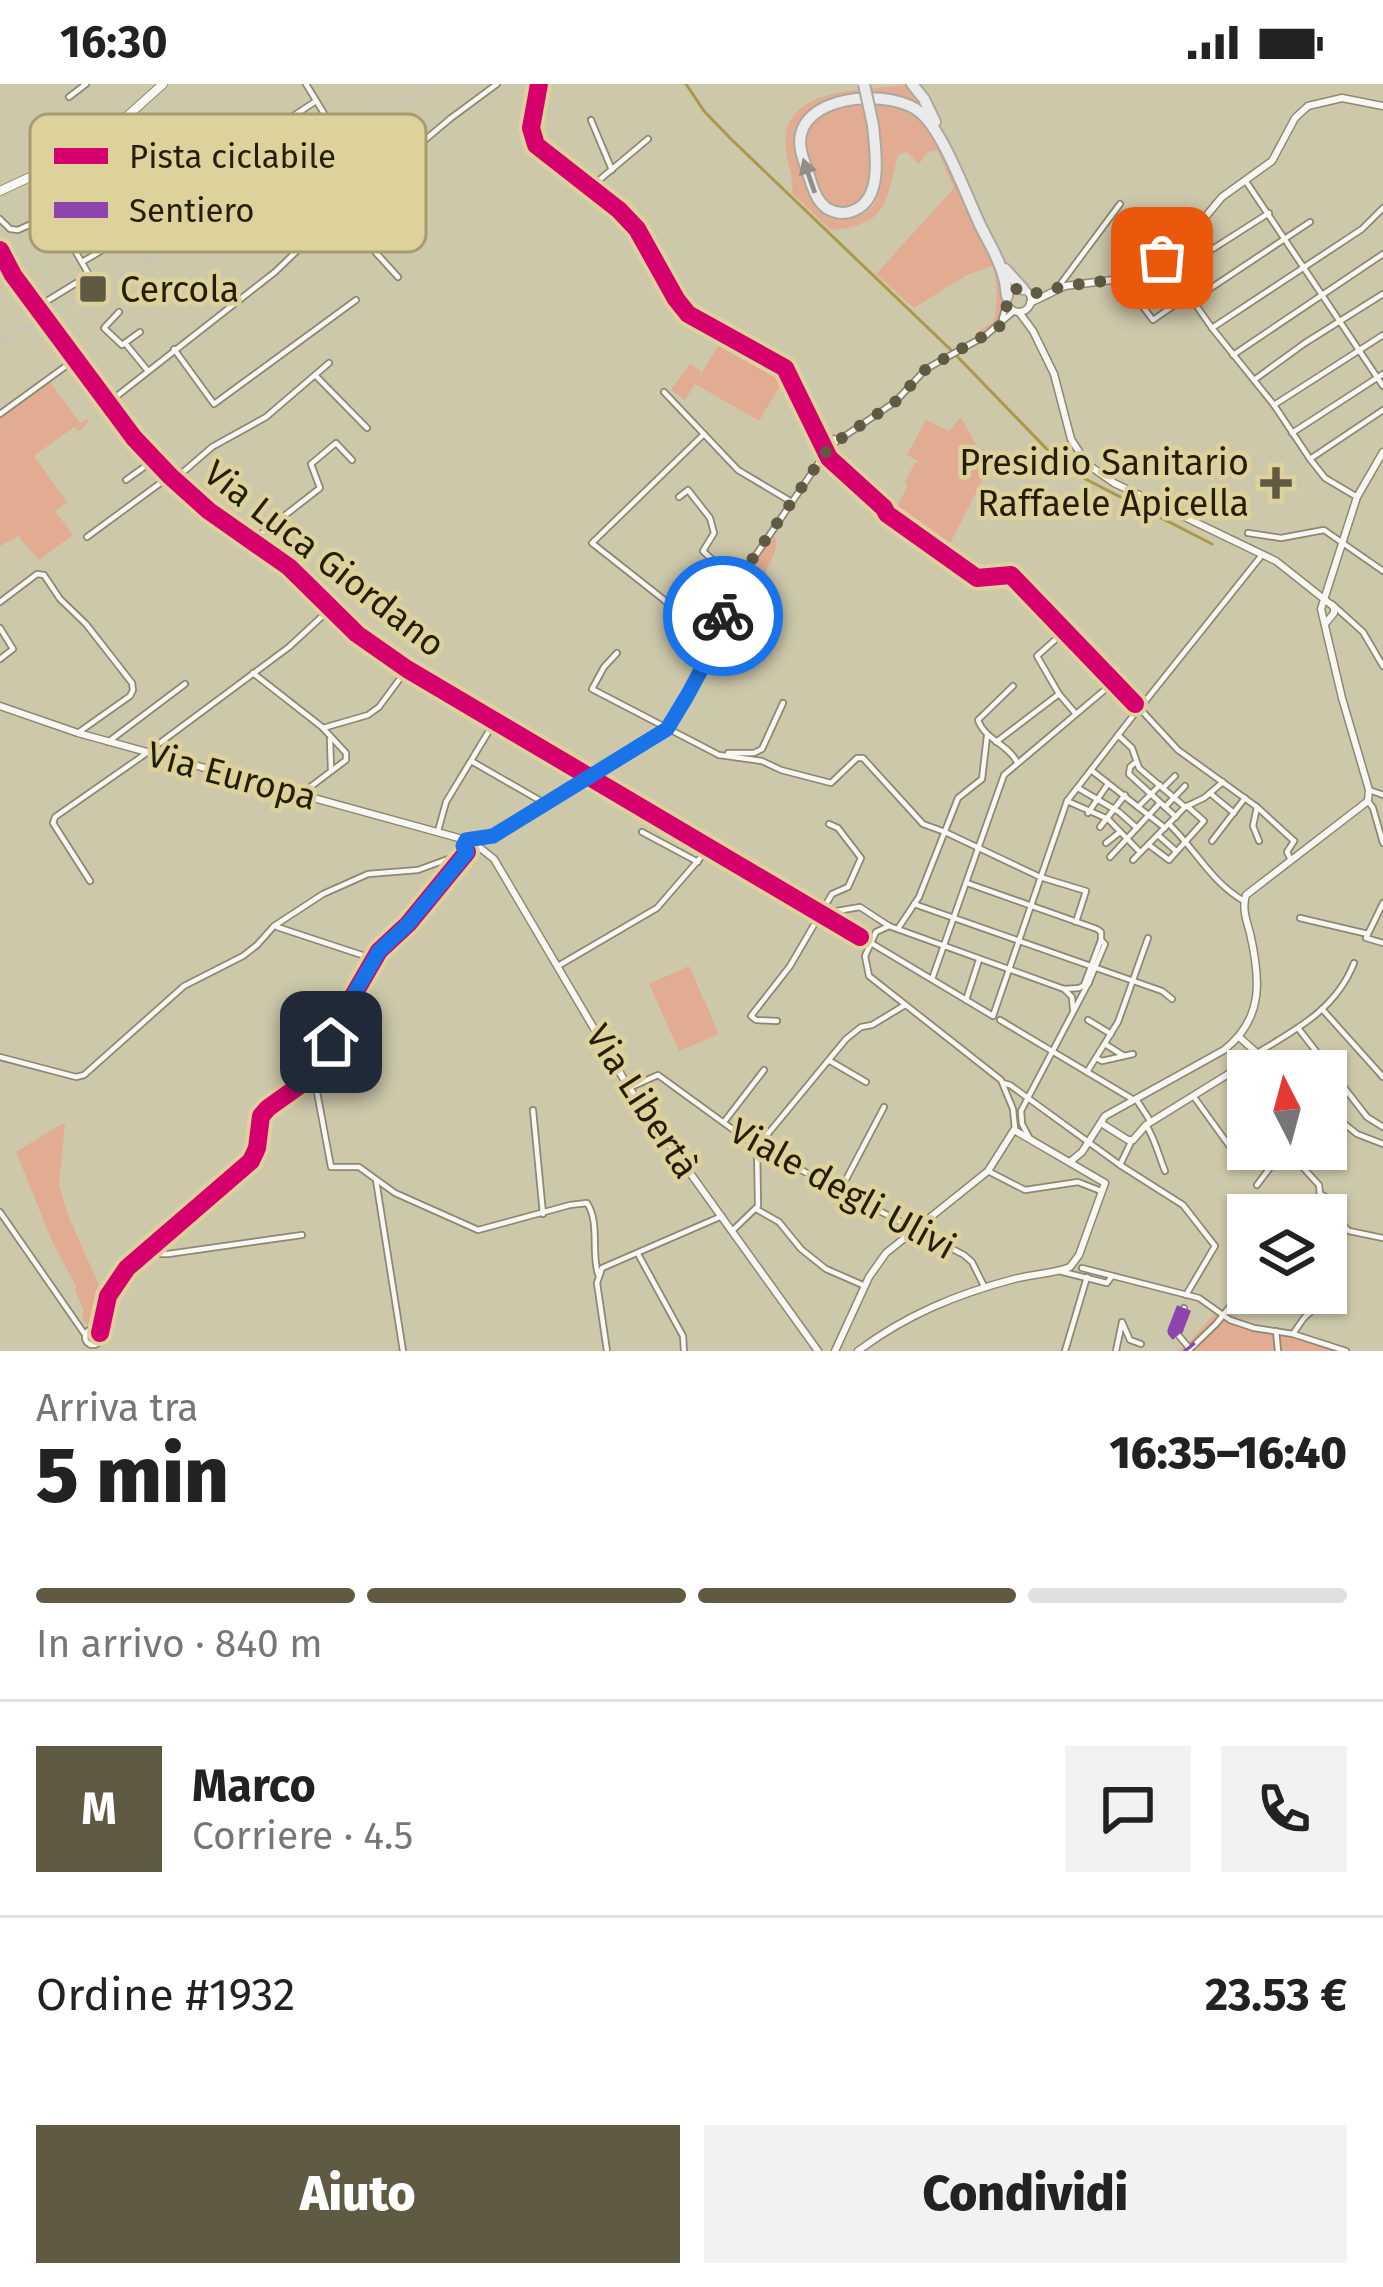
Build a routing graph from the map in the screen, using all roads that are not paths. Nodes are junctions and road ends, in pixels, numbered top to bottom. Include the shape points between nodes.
1 (86, 84) edge
2 (163, 84) edge
3 (306, 84) edge
4 (497, 84) edge
5 (539, 84) edge
6 (864, 84) edge
7 (914, 86) edge
8 (69, 97) dead end
9 (316, 101) junction
10 (1383, 106) edge
11 (130, 114) edge
12 (296, 114) edge
13 (324, 114) edge
14 (591, 120) dead end
15 (426, 139) edge
16 (647, 140) dead end
17 (612, 170) junction
18 (30, 179) edge
19 (1245, 180) junction
20 (591, 187) junction
21 (0, 191) edge
22 (1120, 204) dead end
23 (1383, 208) edge
24 (1269, 213) junction
25 (0, 219) edge
26 (1310, 222) dead end
27 (30, 224) edge
28 (1284, 239) junction
29 (0, 250) edge
30 (76, 252) edge
31 (97, 252) edge
32 (296, 252) edge
33 (377, 252) edge
34 (1383, 254) edge
35 (1162, 258) junction
36 (82, 262) junction
37 (1303, 267) junction
38 (1175, 273) junction
39 (398, 277) dead end
40 (1122, 279) junction
41 (1054, 290) junction
42 (1321, 294) junction
43 (1383, 295) edge
44 (1191, 297) junction
45 (1027, 298) junction
46 (1007, 299) junction
47 (356, 300) dead end
48 (33, 302) junction
49 (119, 312) dead end
50 (1016, 312) junction
51 (1340, 322) junction
52 (1001, 325) junction
53 (1212, 328) junction
54 (1033, 331) junction
55 (140, 332) dead end
56 (1383, 335) edge
57 (125, 343) junction
58 (174, 350) junction
59 (1358, 351) junction
60 (1233, 355) junction
61 (77, 358) junction
62 (328, 363) dead end
63 (148, 371) junction
64 (316, 376) junction
65 (1380, 376) edge
66 (1254, 380) junction
67 (1383, 386) edge
68 (664, 392) dead end
69 (108, 403) junction
70 (1274, 405) junction
71 (1383, 410) edge
72 (0, 413) edge
73 (367, 428) dead end
74 (1292, 433) junction
75 (704, 434) junction
76 (816, 434) junction
77 (838, 439) junction
78 (825, 452) junction
79 (1383, 452) edge
80 (154, 460) junction
81 (352, 460) dead end
82 (1310, 460) junction
83 (172, 478) junction
84 (126, 481) dead end
85 (1357, 496) junction
86 (679, 497) dead end
87 (792, 502) junction
88 (1248, 532) dead end
89 (87, 537) dead end
90 (252, 542) junction
91 (1342, 543) junction
92 (1262, 555) junction
93 (1383, 571) edge
94 (736, 583) junction
95 (1328, 587) junction
96 (1312, 589) junction
97 (0, 602) edge
98 (1327, 607) junction
99 (330, 609) junction
100 (0, 628) edge
101 (1066, 630) junction
102 (715, 644) junction
103 (617, 652) dead end
104 (0, 659) edge
105 (1383, 666) edge
106 (407, 669) junction
107 (253, 674) junction
108 (1114, 682) junction
109 (185, 684) dead end
110 (1013, 686) dead end
111 (1059, 694) junction
112 (783, 703) dead end
113 (1139, 704) junction
114 (0, 706) edge
115 (1139, 712) junction
116 (1076, 714) junction
117 (495, 721) junction
118 (667, 729) junction
119 (326, 731) junction
120 (78, 734) junction
121 (1118, 735) junction
122 (987, 736) junction
123 (108, 742) junction
124 (995, 742) junction
125 (146, 752) junction
126 (719, 755) junction
127 (471, 761) junction
128 (1017, 762) junction
129 (1137, 762) junction
130 (331, 770) junction
131 (1091, 770) junction
132 (1174, 776) dead end
133 (592, 777) junction
134 (1147, 778) junction
135 (1223, 782) junction
136 (1108, 784) junction
137 (1161, 787) junction
138 (1185, 787) dead end
139 (1077, 788) junction
140 (1369, 790) junction
141 (1210, 793) junction
142 (300, 794) junction
143 (1150, 794) junction
144 (1125, 795) junction
145 (1383, 795) edge
146 (1096, 798) junction
147 (1174, 798) junction
148 (1245, 798) junction
149 (1066, 801) junction
150 (1368, 801) junction
151 (546, 804) junction
152 (1162, 805) junction
153 (1138, 807) junction
154 (1186, 807) junction
155 (1257, 807) junction
156 (1116, 809) junction
157 (1088, 813) junction
158 (1234, 813) junction
159 (1149, 815) junction
160 (1176, 817) junction
161 (1108, 819) junction
162 (1204, 820) junction
163 (829, 824) dead end
164 (1167, 826) junction
165 (1100, 827) dead end
166 (1137, 828) junction
167 (437, 831) junction
168 (642, 832) dead end
169 (945, 832) junction
170 (1120, 832) junction
171 (1219, 833) junction
172 (1158, 835) junction
173 (1127, 839) junction
174 (1186, 841) junction
175 (1212, 841) dead end
176 (1259, 841) dead end
177 (473, 842) junction
178 (1294, 842) junction
179 (1106, 843) dead end
180 (1383, 843) edge
181 (1148, 845) junction
182 (1311, 846) junction
183 (709, 847) junction
184 (979, 847) junction
185 (1177, 851) junction
186 (467, 852) junction
187 (1141, 853) junction
188 (1110, 856) dead end
189 (1133, 860) dead end
190 (1291, 860) junction
191 (459, 862) junction
192 (698, 862) junction
193 (1040, 877) junction
194 (90, 881) dead end
195 (967, 883) junction
196 (1244, 901) junction
197 (1383, 903) edge
198 (914, 904) junction
199 (1030, 907) junction
200 (820, 913) junction
201 (874, 916) junction
202 (1300, 918) dead end
203 (954, 919) junction
204 (1076, 922) junction
205 (274, 926) junction
206 (889, 926) junction
207 (898, 928) junction
208 (876, 932) junction
209 (1366, 936) junction
210 (860, 937) dead end
211 (1148, 938) dead end
212 (871, 943) junction
213 (1018, 943) junction
214 (1383, 943) edge
215 (945, 946) junction
216 (979, 958) junction
217 (374, 959) junction
218 (1354, 963) dead end
219 (558, 966) junction
220 (1009, 969) junction
221 (1093, 969) junction
222 (932, 980) junction
223 (1132, 981) junction
224 (1086, 985) junction
225 (1064, 989) junction
226 (1172, 999) dead end
227 (966, 1000) junction
228 (905, 1005) junction
229 (1322, 1009) junction
230 (1073, 1012) junction
231 (997, 1018) junction
232 (1088, 1020) dead end
233 (778, 1021) dead end
234 (1298, 1028) junction
235 (1111, 1034) junction
236 (1239, 1037) junction
237 (1105, 1044) junction
238 (1254, 1050) edge
239 (1262, 1050) edge
240 (1053, 1052) junction
241 (1133, 1054) dead end
242 (1124, 1056) junction
243 (0, 1057) edge
244 (1096, 1058) junction
245 (828, 1060) junction
246 (764, 1070) dead end
247 (1087, 1072) junction
248 (1382, 1074) edge
249 (313, 1076) junction
250 (1227, 1076) edge
251 (866, 1082) dead end
252 (1003, 1083) junction
253 (629, 1088) junction
254 (1194, 1096) junction
255 (1028, 1097) junction
256 (1135, 1100) junction
257 (884, 1107) dead end
258 (533, 1110) dead end
259 (1017, 1110) junction
260 (724, 1122) junction
261 (1100, 1123) junction
262 (1149, 1124) junction
263 (1347, 1125) edge
264 (1383, 1127) edge
265 (1016, 1130) junction
266 (1030, 1138) junction
267 (1132, 1140) junction
268 (1089, 1142) junction
269 (1227, 1143) edge
270 (1383, 1144) edge
271 (757, 1147) junction
272 (1071, 1161) junction
273 (1120, 1165) junction
274 (1082, 1167) junction
275 (1269, 1170) edge
276 (1305, 1170) edge
277 (988, 1171) junction
278 (1165, 1171) dead end
279 (376, 1180) junction
280 (1257, 1186) dead end
281 (841, 1189) junction
282 (1103, 1192) junction
283 (1320, 1194) edge
284 (756, 1208) junction
285 (0, 1212) edge
286 (543, 1214) junction
287 (722, 1216) junction
288 (915, 1230) junction
289 (732, 1231) junction
290 (1347, 1231) edge
291 (302, 1235) dead end
292 (1383, 1238) edge
293 (147, 1250) junction
294 (638, 1254) junction
295 (1078, 1265) junction
296 (1059, 1271) junction
297 (598, 1274) junction
298 (1112, 1276) junction
299 (1087, 1277) junction
300 (865, 1286) junction
301 (984, 1287) junction
302 (1186, 1294) junction
303 (1184, 1308) dead end
304 (1227, 1310) edge
305 (1308, 1314) edge
306 (1223, 1315) junction
307 (1276, 1331) junction
308 (1293, 1334) junction
309 (93, 1335) junction
310 (1130, 1340) junction
311 (1141, 1344) dead end
312 (1189, 1350) edge
313 (96, 1351) edge
314 (404, 1351) edge
315 (607, 1351) edge
316 (684, 1351) edge
317 (818, 1351) edge
318 (835, 1351) edge
319 (858, 1351) edge
320 (1064, 1351) edge
321 (1116, 1351) edge
322 (1278, 1351) edge
323 (1346, 1351) edge

1 - 8 street
2 - 11 main road
3 - 9 street
4 - 15 street
5 - 20 street via 536,145
6 -> 46 highway, bridge via 873,125 873,187 866,202 844,213 817,197 801,152 808,118 860,99 884,98 908,105 940,142
7 - 45 highway via 1004,268
9 - 12 street
9 - 13 street
10 - 19 street via 1342,98 1308,106 1273,161
14 - 17 street
16 - 17 street
17 - 20 street
18 - 21 main road
19 - 24 street
19 - 35 street
20 - 76 street via 638,229 688,314 785,368
22 - 41 street
23 - 37 street
24 - 28 street
24 - 38 street
25 - 27 street via 10,229
26 - 28 street
28 - 37 street
28 - 44 street
29 - 48 street, Via Luca Giordano
30 - 36 street
31 - 36 street
32 - 58 street
33 - 39 street
34 - 42 street
35 - 38 street
35 - 40 street
36 - 48 street via 86,278
37 - 42 street
37 - 53 street
38 - 44 street
40 - 41 street
40 - 44 street via 1153,320
41 - 45 street
42 - 51 street
42 - 60 street
43 - 51 street
44 - 53 street
45 - 46 street via 1013,289
45 - 50 street
45 - 54 street
46 - 50 street
46 - 52 street
47 - 58 street via 214,404
48 - 61 street, Via Luca Giordano
49 - 57 street via 104,328
50 - 52 street
50 - 54 street
51 - 59 street
51 - 66 street
52 - 77 street via 934,364
53 - 60 street
54 - 92 street via 1071,439 1088,464
55 - 57 street
56 - 59 street
57 - 63 street
58 - 63 street
59 - 65 street
59 - 70 street
60 - 66 street
61 - 69 street, Via Luca Giordano
61 - 72 street
62 - 64 street
63 - 69 street
64 - 73 street
64 - 83 street
65 - 67 street
65 - 74 street
66 - 70 street
68 - 75 street
69 - 80 street, Via Luca Giordano
70 - 74 street
71 - 82 street
74 - 82 street
75 - 87 street via 739,470
75 - 102 street via 592,543
76 - 77 street
76 - 78 street
77 - 78 street
78 - 87 street
78 - 101 street via 890,517 976,578 1011,575
79 - 85 street
80 - 83 street, Via Luca Giordano
80 - 84 street
81 - 90 street via 336,443 311,464 320,488
82 - 85 street
83 - 89 street
83 - 90 street, Via Luca Giordano
85 - 91 street
86 - 94 street via 688,490 710,518 714,533 703,551
87 - 94 street
88 - 91 street via 1282,538 1324,530
90 - 99 street, Via Luca Giordano
91 - 93 street
91 - 95 street
92 - 96 street
92 - 113 street
94 - 102 street
95 - 96 street
95 - 98 street
96 - 98 street
97 - 120 street via 44,574 131,683 130,696
98 - 105 street via 1363,632
98 - 140 street via 1324,626
99 - 106 street, Via Luca Giordano
99 - 107 street
100 - 104 street via 13,649
101 - 108 street
101 - 111 street via 1037,656
102 - 118 street
103 - 118 street via 592,689
106 - 117 street, Via Luca Giordano
106 - 119 street via 368,715
107 - 119 street
107 - 125 street
108 - 113 street
108 - 116 street
109 - 123 street
110 - 122 street via 978,720
111 - 116 street
111 - 124 street
112 - 126 street via 762,748
113 - 115 street
114 - 120 street, Via Europa
115 - 121 street
115 - 135 street
116 - 128 street
117 - 127 street
117 - 133 street, Via Luca Giordano
118 - 126 street
118 - 133 street
119 - 130 street
119 - 130 street via 347,757
120 - 123 street, Via Europa
121 - 129 street
121 - 131 street
122 - 124 street
122 - 169 street via 982,779 958,798
123 - 125 street, Via Europa
124 - 128 street
125 - 142 street, Via Europa
125 - 194 street via 53,820
126 - 169 street via 831,783 863,758 923,824
127 - 151 street
127 - 167 street
128 - 184 street via 1004,775
129 - 134 street
129 - 134 street via 1129,774
130 - 142 street
131 - 136 street
131 - 139 street
132 - 137 street
133 - 151 street
133 - 183 street, Via Luca Giordano
134 - 137 street
134 - 143 street
135 - 141 street
135 - 148 street
136 - 144 street
136 - 146 street
137 - 143 street
137 - 147 street
138 - 147 street
139 - 146 street
139 - 149 street
140 - 145 street
140 - 150 street
141 - 154 street
141 - 158 street
142 - 167 street, Via Europa
143 - 152 street
143 - 153 street
144 - 153 street
144 - 156 street
146 - 156 street
146 - 157 street
147 - 152 street
147 - 154 street
148 - 155 street
148 - 158 street
149 - 157 street
149 - 193 street
150 - 180 street
150 - 182 street
151 - 177 street
152 - 159 street
152 - 160 street
153 - 159 street
154 - 160 street
154 - 162 street
155 - 176 street
155 - 178 street
156 - 161 street
156 - 166 street
157 - 161 street
158 - 171 street
159 - 164 street
159 - 166 street
160 - 164 street
161 - 165 street
161 - 170 street
162 - 171 street
162 - 174 street
163 - 200 street via 861,858 848,887
164 - 172 street
164 - 174 street
166 - 173 street
167 - 177 street, Via Europa
168 - 192 street
169 - 184 street
169 - 198 street
170 - 173 street
170 - 179 street
171 - 175 street
172 - 181 street
172 - 185 street
173 - 187 street
173 - 188 street
174 - 185 street
174 - 196 street
177 - 186 street via 463,846
177 - 186 street via 474,853
177 - 219 street, Via Libertà via 494,859
178 - 182 street
178 - 190 street
181 - 185 street via 1167,861
181 - 187 street
182 - 190 street
183 - 192 street
183 - 200 street, Via Luca Giordano
184 - 193 street
184 - 195 street
186 - 191 street
187 - 189 street
190 - 196 street
191 - 205 street via 368,874
191 - 217 street
192 - 219 street via 657,908
193 - 199 street
193 - 204 street via 1086,891
195 - 199 street
195 - 203 street
196 - 236 street via 1258,991
197 - 209 street
198 - 203 street
198 - 207 street
199 - 204 street
199 - 213 street
200 - 201 street via 856,907
200 - 210 street, Via Luca Giordano
200 - 233 street via 751,1016
201 - 206 street
201 - 208 street
202 - 209 street
203 - 213 street
203 - 215 street
204 - 221 street via 1101,932
205 - 217 street
205 - 243 street via 243,956 184,986 84,1075
206 - 207 street
206 - 208 street
207 - 215 street
208 - 212 street
209 - 214 street
211 - 223 street
212 - 222 street
212 - 228 street via 869,976
213 - 220 street
213 - 221 street
215 - 216 street
215 - 222 street
216 - 220 street
216 - 227 street
217 - 249 street
218 - 229 street
219 - 253 street, Via Libertà
220 - 225 street
220 - 231 street
221 - 223 street
221 - 224 street
222 - 227 street
223 - 226 street
223 - 235 street
224 - 225 street
224 - 230 street
225 - 230 street
227 - 231 street
228 - 245 street via 845,1039
228 - 252 street
229 - 234 street
229 - 248 street
230 - 240 street
231 - 240 street
232 - 235 street
234 - 239 street
234 - 264 street
235 - 237 street
236 - 238 street
236 - 256 street
237 - 242 street
237 - 244 street
240 - 247 street
240 - 255 street
241 - 242 street
242 - 244 street
244 - 247 street
245 - 251 street
245 - 271 street
246 - 260 street
247 - 256 street
249 - 279 street via 329,1166 356,1166
249 - 293 street via 260,1116 251,1161
250 - 254 street
252 - 255 street
252 - 259 street
253 - 260 street, Viale degli Ulivi via 658,1075
253 - 287 street, Via Libertà
254 - 262 street
254 - 269 street
255 - 259 street
255 - 268 street
256 - 261 street
256 - 262 street
257 - 281 street
258 - 286 street
259 - 265 street
259 - 266 street
260 - 271 street, Viale degli Ulivi
261 - 267 street
261 - 268 street
262 - 267 street
262 - 278 street
263 - 270 street
265 - 266 street
265 - 277 street
266 - 272 street
267 - 273 street
268 - 272 street
268 - 273 street
268 - 274 street
271 - 281 street, Viale degli Ulivi
271 - 284 street
272 - 274 street
273 - 302 street via 1183,1205 1215,1246
274 - 282 street via 1105,1183
275 - 280 street
276 - 283 street
277 - 282 street via 1025,1190 1078,1182
277 - 288 street
279 - 286 street via 474,1230
279 - 314 street
281 - 288 street, Viale degli Ulivi
282 - 295 street
284 - 289 street
284 - 300 street via 826,1269
285 - 309 street
286 - 297 street via 591,1207
287 - 289 street, Via Libertà
287 - 294 street
288 - 300 street via 886,1253
288 - 301 street, Viale degli Ulivi via 969,1259
289 - 317 street, Via Libertà
290 - 292 street
291 - 293 street via 168,1254
293 - 309 street via 117,1280
294 - 297 street
294 - 316 street
295 - 296 street
295 - 298 street
295 - 299 street
296 - 299 street
296 - 301 street
297 - 315 street
298 - 299 street via 1107,1283
298 - 302 street
299 - 320 street
300 - 318 street
301 - 319 street via 892,1326
302 - 306 street
303 - 312 street via 1175,1331
304 - 306 street
305 - 308 street
306 - 307 street
306 - 312 street
307 - 308 street
307 - 322 street
308 - 323 street
309 - 313 street
310 - 311 street
310 - 321 street
310 - 321 street via 1122,1322

